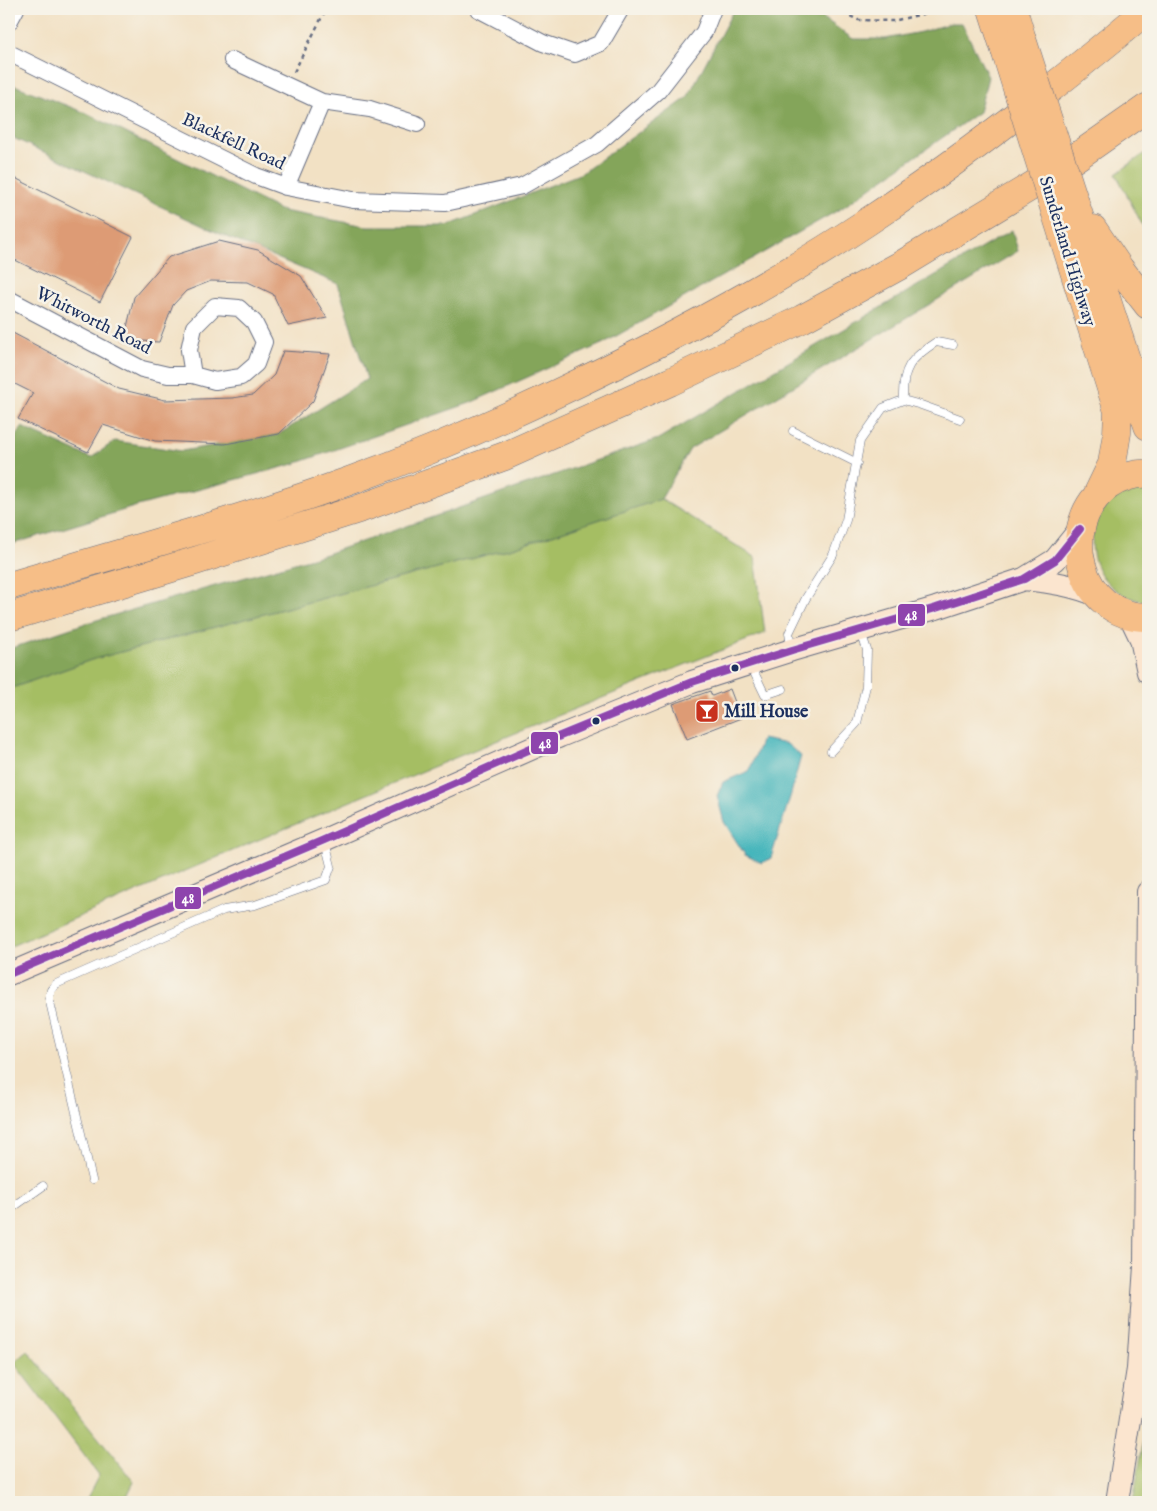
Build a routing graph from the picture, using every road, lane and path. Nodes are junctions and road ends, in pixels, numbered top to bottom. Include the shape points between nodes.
1 (16, 9) edge
2 (326, 9) edge
3 (478, 9) edge
4 (620, 9) edge
5 (713, 9) edge
6 (836, 9) edge
7 (944, 9) edge
8 (992, 9) edge
9 (1013, 9) edge
10 (1148, 9) edge
11 (9, 22) edge
12 (1013, 43) junction
13 (9, 53) edge
14 (232, 60) dead end
15 (287, 86) junction
16 (322, 102) junction
17 (1148, 107) edge
18 (417, 124) dead end
19 (286, 187) junction
20 (1066, 208) junction
21 (9, 299) edge
22 (1148, 305) edge
23 (952, 345) dead end
24 (193, 375) junction
25 (903, 400) junction
26 (960, 419) dead end
27 (1148, 426) edge
28 (793, 432) dead end
29 (857, 463) junction
30 (1148, 474) edge
31 (1098, 494) junction
32 (1080, 529) junction
33 (1024, 579) junction
34 (9, 585) edge
35 (1099, 596) junction
36 (1138, 616) edge
37 (9, 617) edge
38 (860, 630) junction
39 (792, 650) junction
40 (749, 663) junction
41 (1148, 672) edge
42 (783, 689) dead end
43 (831, 751) dead end
44 (324, 840) junction
45 (1148, 892) edge
46 (9, 974) edge
47 (1148, 1020) edge
48 (92, 1180) dead end
49 (43, 1186) dead end
50 (9, 1210) edge
51 (1117, 1502) edge

1 - 11 street
2 - 15 path
3 - 4 street via 543,43 575,54 601,43
5 - 19 street, Blackfell Road via 704,32 658,91 597,144 522,186 445,203 354,200
6 - 7 path via 858,20 893,21
8 - 12 highway, Sunderland Highway
9 - 12 highway, Sunderland Highway
10 - 34 highway via 1090,58 949,165 864,224 715,315 489,426 349,481 187,534
12 - 20 highway, Sunderland Highway, bridge
13 - 19 street, Blackfell Road via 256,176
14 - 15 street
15 - 16 street
16 - 18 street via 370,109
16 - 19 street
17 - 37 highway via 1055,172 901,265 802,319 505,456 359,509 196,562
20 - 22 highway
20 - 27 highway, Sunderland Highway
20 - 31 highway, Sunderland Highway via 1118,411 1112,464
21 - 24 street, Whitworth Road via 142,369 168,376
23 - 25 lane via 936,342 921,352 906,369
24 - 24 street, Whitworth Road via 189,350 194,327 214,306 239,308 254,322 264,342 256,364 241,377 215,381
25 - 26 lane
25 - 29 lane via 883,408 860,440
28 - 29 lane
29 - 39 lane via 846,520 833,555 806,598 790,633
30 - 31 highway via 1114,482
31 - 32 highway, Sunderland Highway
32 - 33 main road via 1055,560
32 - 35 highway via 1081,567
33 - 35 main road via 1061,583
33 - 38 main road
35 - 36 highway via 1113,607
36 - 41 main road
38 - 39 main road
38 - 43 lane via 867,650 866,686 857,722
39 - 40 main road
40 - 42 lane via 765,695
40 - 44 main road via 692,682 560,736
44 - 46 main road
44 - 48 lane via 331,866 326,880 255,905 224,910 56,984 49,998
45 - 47 main road
47 - 51 main road via 1143,1294 1138,1369
49 - 50 lane

